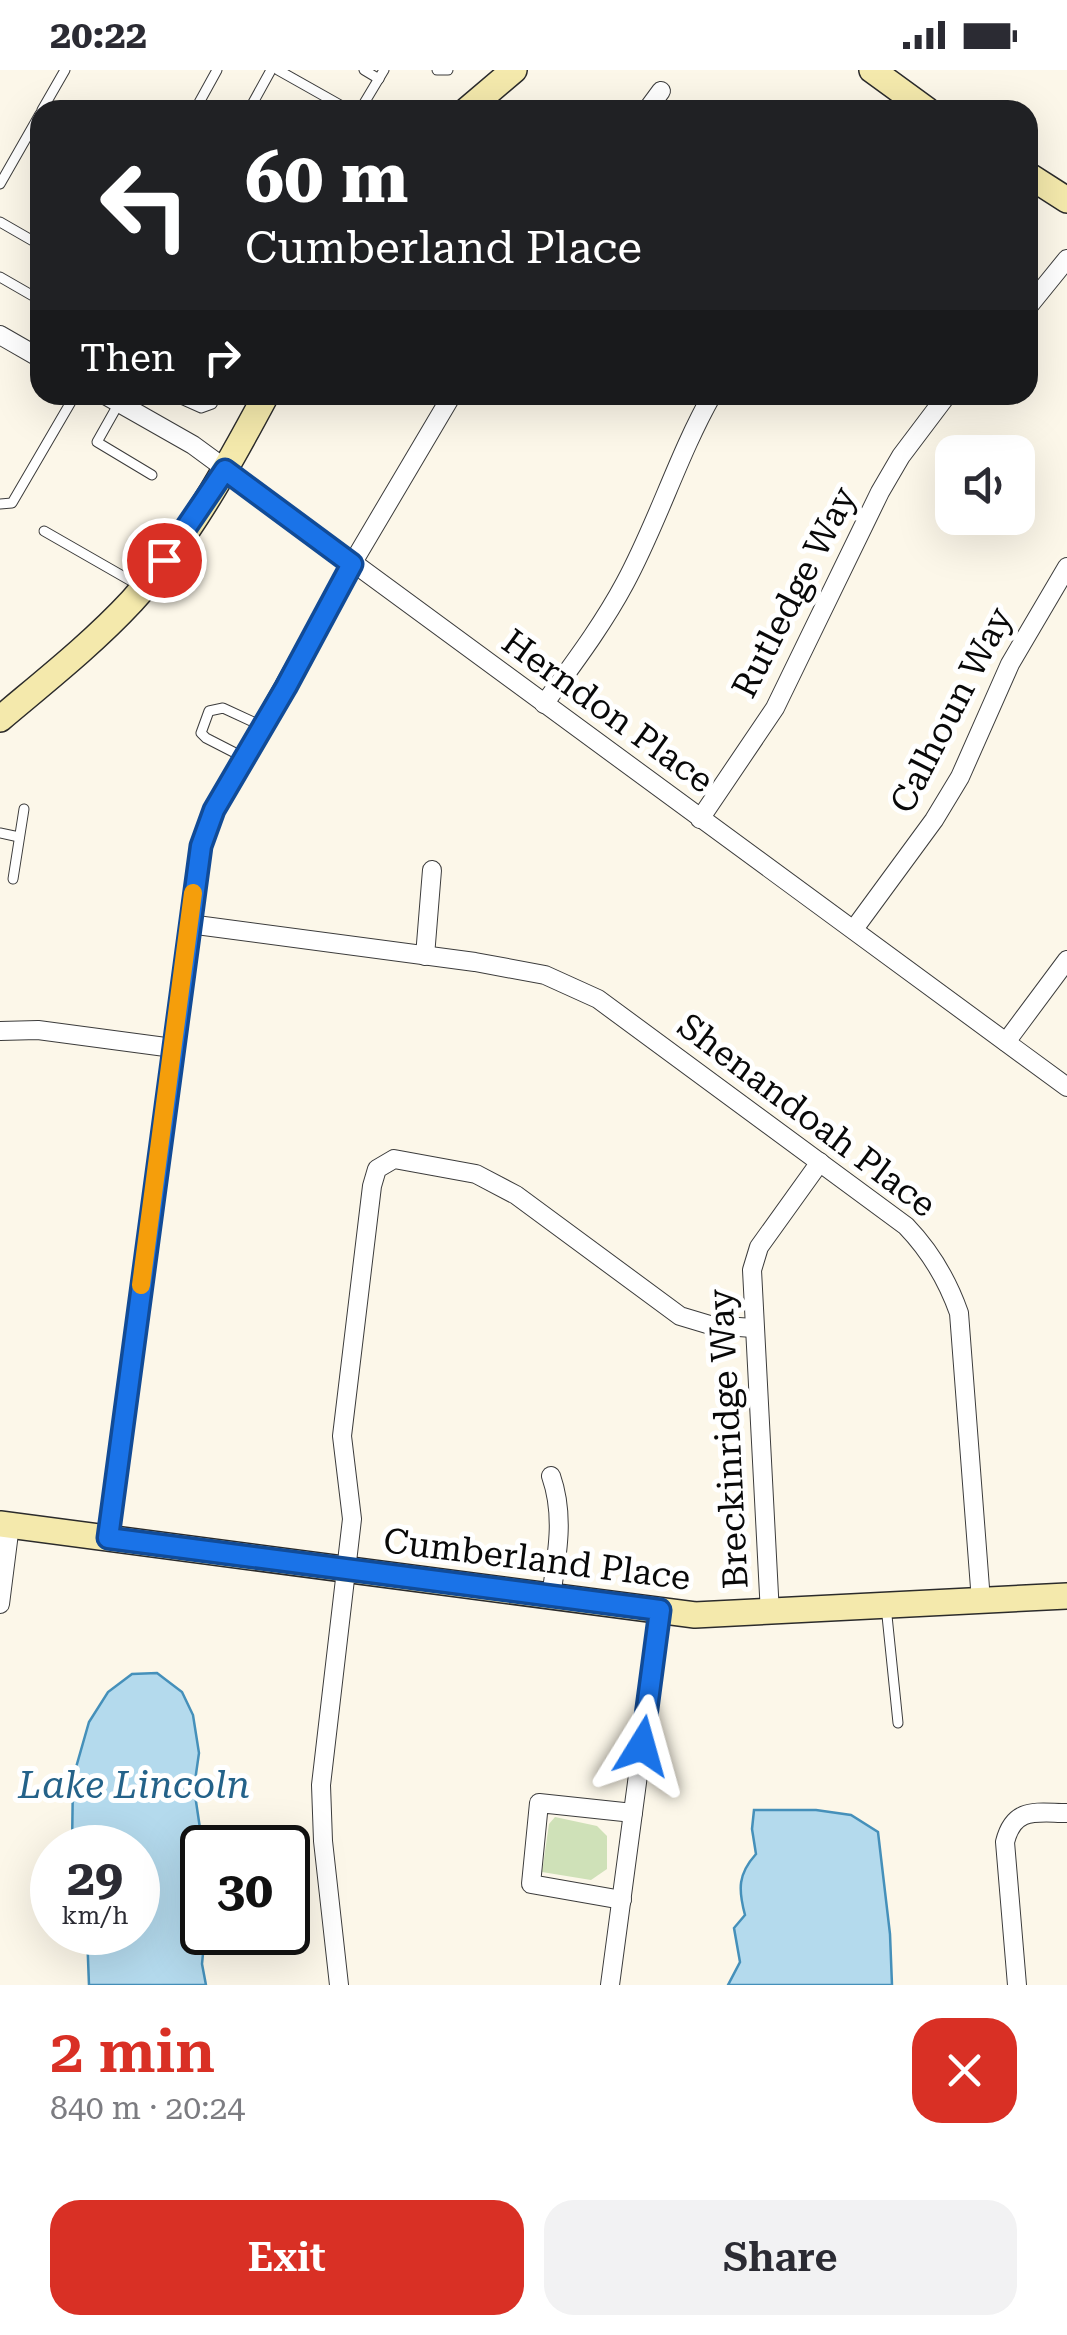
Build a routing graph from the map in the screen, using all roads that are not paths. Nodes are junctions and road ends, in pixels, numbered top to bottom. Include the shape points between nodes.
1 (65, 70) edge
2 (217, 70) edge
3 (274, 70) edge
4 (364, 70) edge
5 (436, 70) edge
6 (448, 70) edge
7 (514, 70) edge
8 (872, 70) edge
9 (382, 74) edge
10 (661, 91) dead end
11 (48, 100) edge
12 (200, 100) edge
13 (255, 100) edge
14 (330, 100) edge
15 (366, 100) edge
16 (479, 100) edge
17 (654, 100) edge
18 (913, 100) edge
19 (30, 131) edge
20 (1038, 182) edge
21 (0, 184) edge
22 (1067, 200) edge
23 (0, 222) edge
24 (30, 239) edge
25 (1067, 259) edge
26 (0, 277) edge
27 (30, 294) edge
28 (1038, 295) edge
29 (0, 335) edge
30 (30, 352) edge
31 (69, 405) edge
32 (110, 405) edge
33 (122, 405) edge
34 (261, 405) edge
35 (446, 405) edge
36 (707, 405) edge
37 (939, 405) edge
38 (225, 470) junction
39 (152, 475) dead end
40 (0, 504) edge
41 (44, 530) dead end
42 (352, 564) junction
43 (1067, 567) edge
44 (142, 588) junction
45 (544, 704) junction
46 (0, 719) edge
47 (263, 727) junction
48 (245, 758) junction
49 (24, 809) dead end
50 (700, 819) junction
51 (0, 833) edge
52 (19, 837) junction
53 (432, 870) dead end
54 (13, 879) dead end
55 (190, 924) junction
56 (854, 929) junction
57 (424, 956) junction
58 (1067, 960) edge
59 (0, 1031) edge
60 (1006, 1042) junction
61 (172, 1048) junction
62 (1067, 1087) edge
63 (820, 1162) junction
64 (753, 1328) junction
65 (551, 1476) dead end
66 (5, 1525) edge
67 (108, 1538) junction
68 (346, 1570) junction
69 (551, 1596) junction
70 (1067, 1596) edge
71 (980, 1600) junction
72 (0, 1604) edge
73 (886, 1606) junction
74 (660, 1610) junction
75 (770, 1614) junction
76 (898, 1723) dead end
77 (1067, 1813) edge
78 (633, 1814) junction
79 (622, 1900) junction
80 (339, 1985) edge
81 (610, 1985) edge
82 (1017, 1985) edge

1 - 11 lane
2 - 12 lane
3 - 13 lane
3 - 14 lane
4 - 9 lane
5 - 6 lane
7 - 16 street
8 - 18 street
9 - 15 lane
10 - 17 street
19 - 21 lane
20 - 22 street
23 - 24 lane
25 - 28 street
26 - 27 lane
29 - 30 street
31 - 40 lane via 12,504
32 - 39 lane via 96,442
33 - 38 street, Herndon Place
34 - 38 street
35 - 42 street
36 - 45 street via 626,580
37 - 50 street, Rutledge Way via 880,492 775,708
38 - 42 street, Herndon Place
38 - 44 street
41 - 44 lane
42 - 45 street, Herndon Place
42 - 47 street
43 - 56 street, Calhoun Way via 1010,664 943,806
44 - 46 street
45 - 50 street, Herndon Place
47 - 48 street
47 - 48 lane via 223,708 203,721 206,738
48 - 55 street via 206,828
49 - 52 lane
50 - 56 street, Herndon Place
51 - 52 lane
52 - 54 lane
53 - 57 street
55 - 57 street, Shenandoah Place
55 - 61 street
56 - 60 street, Herndon Place
57 - 63 street, Shenandoah Place via 545,975 598,999
58 - 60 street
59 - 61 street
60 - 62 street, Herndon Place
61 - 67 street
63 - 64 street, Breckinridge Way via 759,1247 752,1270
63 - 71 street, Shenandoah Place via 906,1226 950,1288 964,1336
64 - 68 street via 680,1316 476,1174 402,1158 382,1164 372,1186 344,1416 352,1519
64 - 75 street, Breckinridge Way
65 - 69 street via 560,1524
66 - 67 street, Cumberland Place
66 - 72 street
67 - 68 street, Cumberland Place
68 - 69 street, Cumberland Place
68 - 80 street via 321,1786
69 - 74 street, Cumberland Place
70 - 71 street, Cumberland Place
71 - 73 street, Cumberland Place
73 - 75 street, Cumberland Place
73 - 76 lane
74 - 75 street, Cumberland Place
74 - 78 street
77 - 82 street via 1028,1814 1012,1824 1005,1842
78 - 79 street
78 - 79 street via 539,1802 531,1884
79 - 81 street

